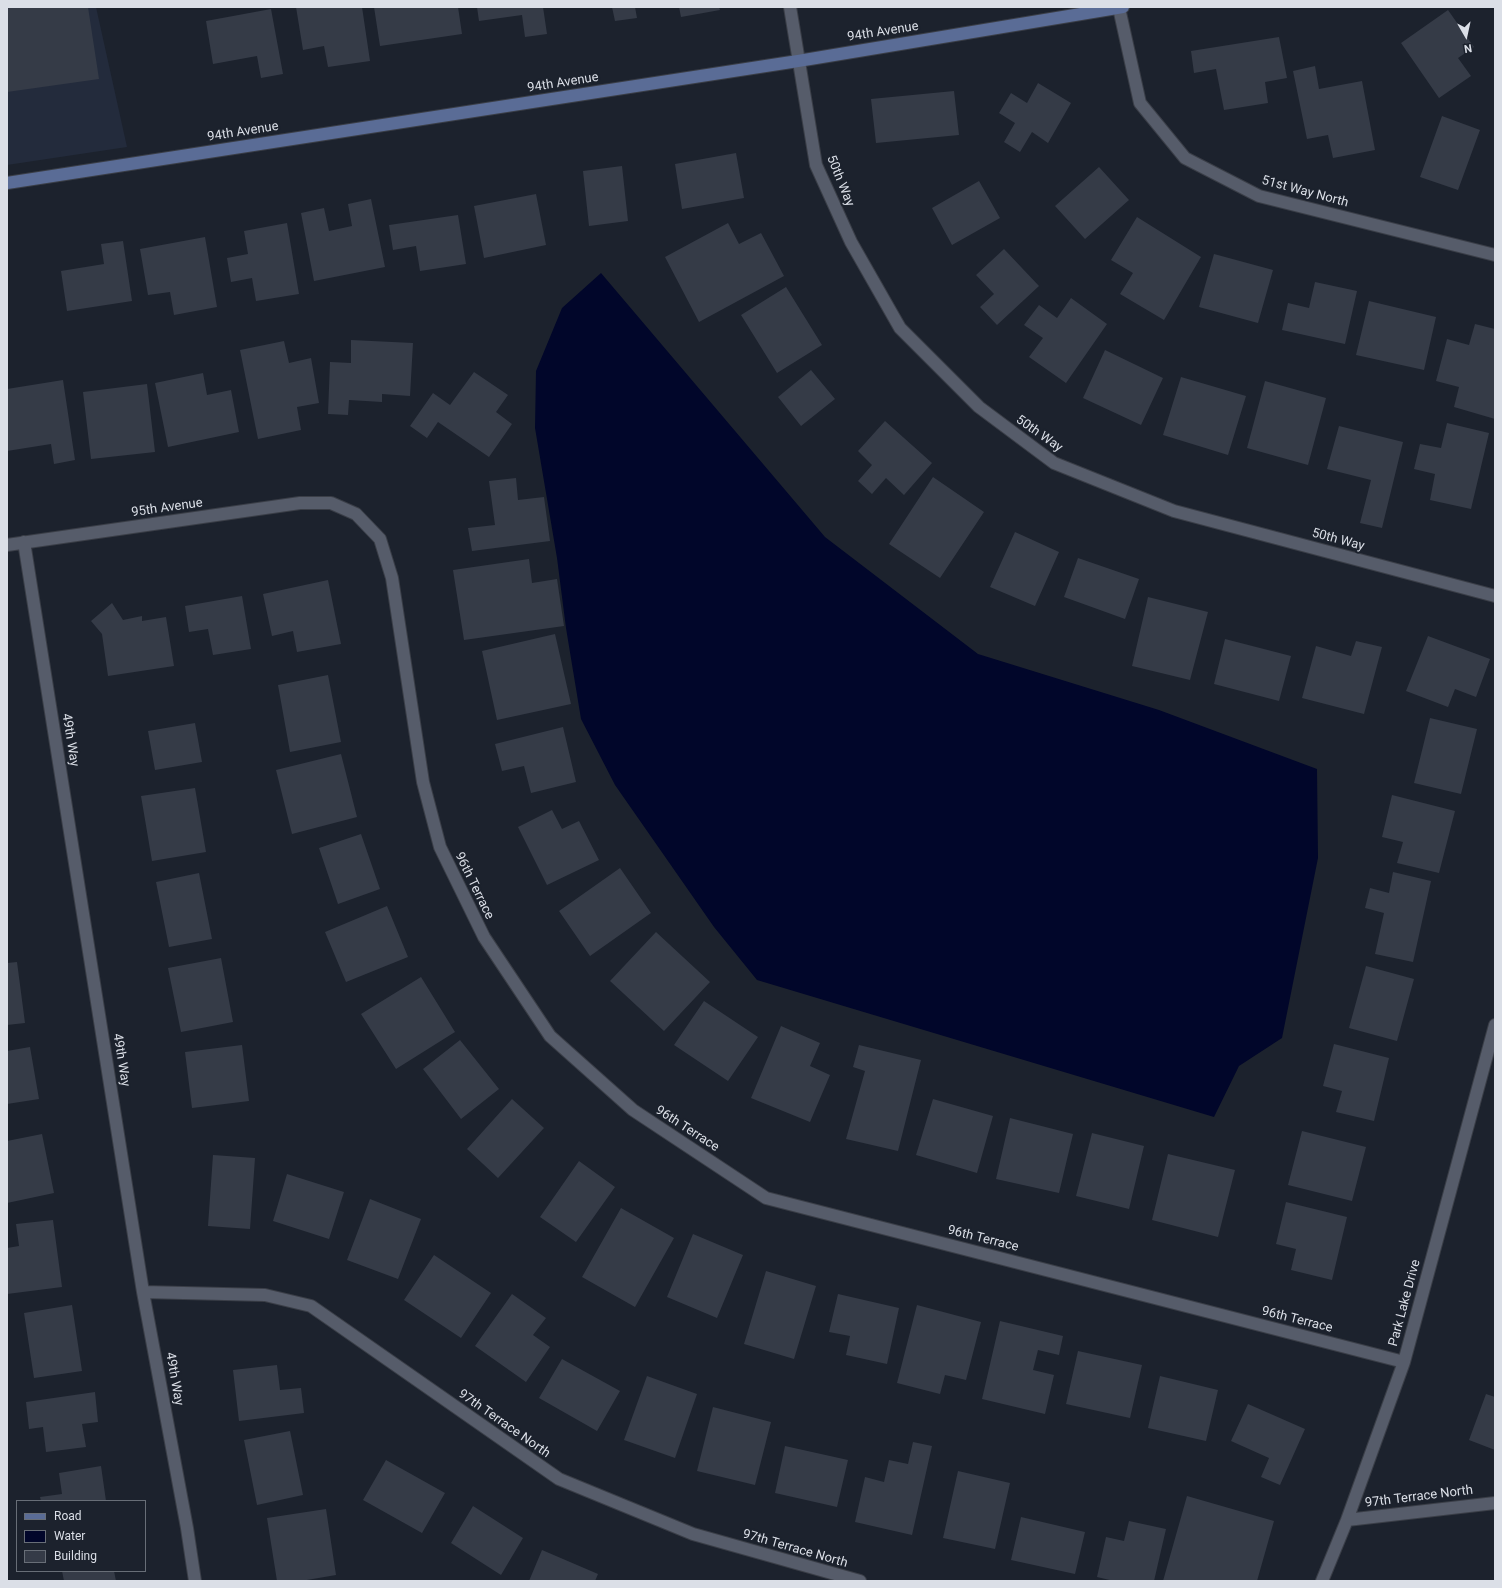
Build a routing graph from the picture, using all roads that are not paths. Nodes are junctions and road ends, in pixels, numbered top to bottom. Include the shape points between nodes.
1 (790, 7) edge
2 (1121, 7) edge
3 (798, 61) junction
4 (7, 183) edge
5 (1495, 255) edge
6 (331, 503) joint
7 (24, 542) junction
8 (7, 545) edge
9 (1495, 596) edge
10 (1495, 1025) edge
11 (143, 1292) junction
12 (1404, 1362) junction
13 (1495, 1503) edge
14 (1347, 1520) junction
15 (195, 1581) edge
16 (860, 1581) edge
17 (1322, 1581) edge

1 - 3 street, 50th Way
2 - 3 street, 94th Avenue
2 - 5 street, 51st Way North via 1140,102 1185,158 1259,196
3 - 4 street, 94th Avenue
3 - 9 street, 50th Way via 816,165 851,242 900,328 979,407 1054,463 1174,511
6 - 7 street, 95th Avenue via 300,503
6 - 12 street, 96th Terrace via 356,514 380,539 392,578 423,782 440,848 484,937 550,1036 633,1110 766,1198
7 - 8 street, 95th Avenue
7 - 11 street, 49th Way
10 - 12 street, Park Lake Drive
11 - 15 street, 49th Way
11 - 16 street, 97th Terrace North via 265,1295 311,1306 559,1479 693,1534
12 - 14 street, Park Lake Drive
13 - 14 street, 97th Terrace North
14 - 17 street, Park Lake Drive

